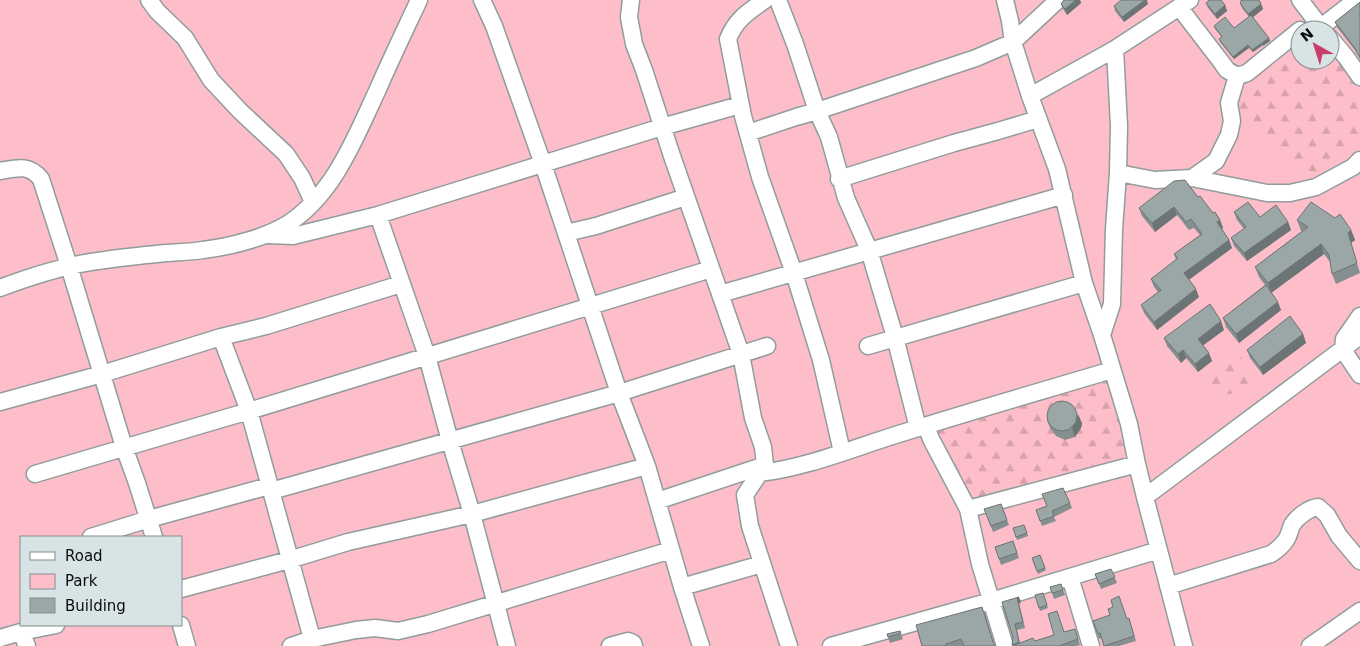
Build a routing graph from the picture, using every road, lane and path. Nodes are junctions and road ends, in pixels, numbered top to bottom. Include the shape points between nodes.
1 (149, 0) edge
2 (419, 0) edge
3 (482, 0) edge
4 (631, 0) edge
5 (765, 0) edge
6 (778, 0) edge
7 (1005, 0) edge
8 (1058, 0) edge
9 (1300, 0) edge
10 (1356, 0) edge
11 (1184, 3) edge
12 (1316, 20) edge
13 (1332, 20) edge
14 (1290, 38) edge
15 (1013, 42) junction
16 (1115, 49) junction
17 (1340, 50) edge
18 (1237, 76) junction
19 (1360, 77) edge
20 (1030, 96) junction
21 (740, 105) junction
22 (817, 111) junction
23 (1038, 118) junction
24 (662, 127) junction
25 (748, 133) junction
26 (1360, 160) edge
27 (543, 164) junction
28 (0, 171) edge
29 (1118, 173) junction
30 (1192, 178) junction
31 (839, 179) junction
32 (1064, 195) junction
33 (686, 197) junction
34 (313, 202) junction
35 (378, 216) junction
36 (566, 233) junction
37 (265, 235) junction
38 (869, 250) junction
39 (69, 266) junction
40 (711, 269) junction
41 (794, 273) junction
42 (1084, 283) junction
43 (401, 284) junction
44 (0, 288) edge
45 (720, 294) junction
46 (589, 306) junction
47 (1360, 316) edge
48 (1102, 335) junction
49 (1360, 336) edge
50 (221, 337) junction
51 (895, 337) junction
52 (767, 346) dead end
53 (868, 346) dead end
54 (1343, 350) junction
55 (741, 354) junction
56 (427, 356) junction
57 (1112, 370) junction
58 (102, 374) junction
59 (1360, 375) edge
60 (619, 393) junction
61 (0, 402) edge
62 (249, 412) junction
63 (922, 427) junction
64 (450, 441) junction
65 (124, 447) junction
66 (842, 452) junction
67 (1137, 464) junction
68 (647, 466) junction
69 (762, 469) junction
70 (35, 474) dead end
71 (269, 486) junction
72 (1145, 497) junction
73 (657, 501) junction
74 (968, 509) junction
75 (472, 514) junction
76 (149, 519) junction
77 (94, 536) edge
78 (154, 536) edge
79 (671, 550) junction
80 (1159, 550) junction
81 (290, 560) junction
82 (1360, 561) edge
83 (762, 564) junction
84 (1070, 577) junction
85 (1168, 586) junction
86 (682, 587) junction
87 (182, 589) edge
88 (991, 600) junction
89 (495, 604) junction
90 (1360, 611) edge
91 (54, 626) edge
92 (181, 626) edge
93 (0, 638) edge
94 (24, 639) edge
95 (313, 643) edge
96 (187, 646) edge
97 (291, 646) edge
98 (507, 646) edge
99 (610, 646) edge
100 (634, 646) edge
101 (701, 646) edge
102 (789, 646) edge
103 (831, 646) edge
104 (1005, 646) edge
105 (1091, 646) edge
106 (1183, 646) edge
107 (1310, 646) edge

1 - 34 street via 185,38 211,80 286,154
2 - 34 street via 350,150
3 - 27 street
4 - 24 street via 634,44
5 - 21 street via 738,21 728,39
6 - 22 street
7 - 15 street
8 - 15 street
9 - 12 street
10 - 13 street
11 - 16 street
11 - 18 street via 1227,70
14 - 18 street via 1247,73
15 - 20 street
15 - 22 street via 976,58
16 - 20 street
16 - 29 street
17 - 19 street
18 - 30 street via 1229,103 1232,121 1229,135 1216,161
20 - 23 street
21 - 24 street
21 - 25 street
22 - 25 street
22 - 31 street via 829,137
23 - 31 street
23 - 32 street
24 - 27 street
24 - 33 street
25 - 41 street via 760,178
26 - 30 street via 1316,187 1290,193 1267,193
27 - 35 street
27 - 36 street
28 - 39 street via 28,169 35,171 41,179
29 - 30 street via 1156,180
29 - 48 street via 1112,304
31 - 38 street
32 - 38 street
32 - 42 street
33 - 36 street
33 - 40 street
34 - 37 street via 286,225
35 - 37 street via 293,236
35 - 43 street
36 - 46 street
37 - 39 street via 203,250
38 - 41 street
38 - 51 street
39 - 44 street
39 - 58 street
40 - 45 street
40 - 46 street
41 - 45 street
41 - 66 street via 821,360
42 - 48 street
42 - 51 street
43 - 50 street
43 - 56 street
45 - 55 street
46 - 56 street
46 - 60 street
47 - 54 street via 1344,339
48 - 57 street
49 - 54 street
50 - 58 street
50 - 62 street
51 - 53 street
51 - 63 street
52 - 55 street
54 - 59 street
54 - 72 street
55 - 60 street
55 - 69 street via 753,418 764,447
56 - 62 street
56 - 64 street
57 - 63 street
57 - 67 street via 1129,424
58 - 61 street
58 - 65 street
60 - 64 street
60 - 68 street
62 - 65 street
62 - 71 street
63 - 66 street
63 - 74 street
64 - 71 street via 278,489
64 - 75 street
65 - 70 street
65 - 76 street
66 - 69 street via 777,471
67 - 72 street
67 - 74 street
68 - 73 street
68 - 75 street
69 - 73 street
69 - 83 street via 746,495 750,526
71 - 76 street
71 - 81 street
72 - 80 street
73 - 79 street
74 - 88 street
75 - 81 street via 348,542
75 - 89 street
76 - 77 street
76 - 78 street
79 - 86 street
79 - 89 street
80 - 84 street
80 - 85 street
81 - 87 street
81 - 95 street
82 - 85 street via 1327,515 1314,507 1293,524 1280,549 1271,554
83 - 86 street
83 - 102 street
84 - 88 street
84 - 105 street
85 - 106 street
86 - 101 street
88 - 103 street
88 - 104 street
89 - 95 street via 398,631 356,630
89 - 98 street
90 - 107 street
91 - 94 street
92 - 96 street
93 - 94 street
95 - 97 street
99 - 100 street via 630,642

